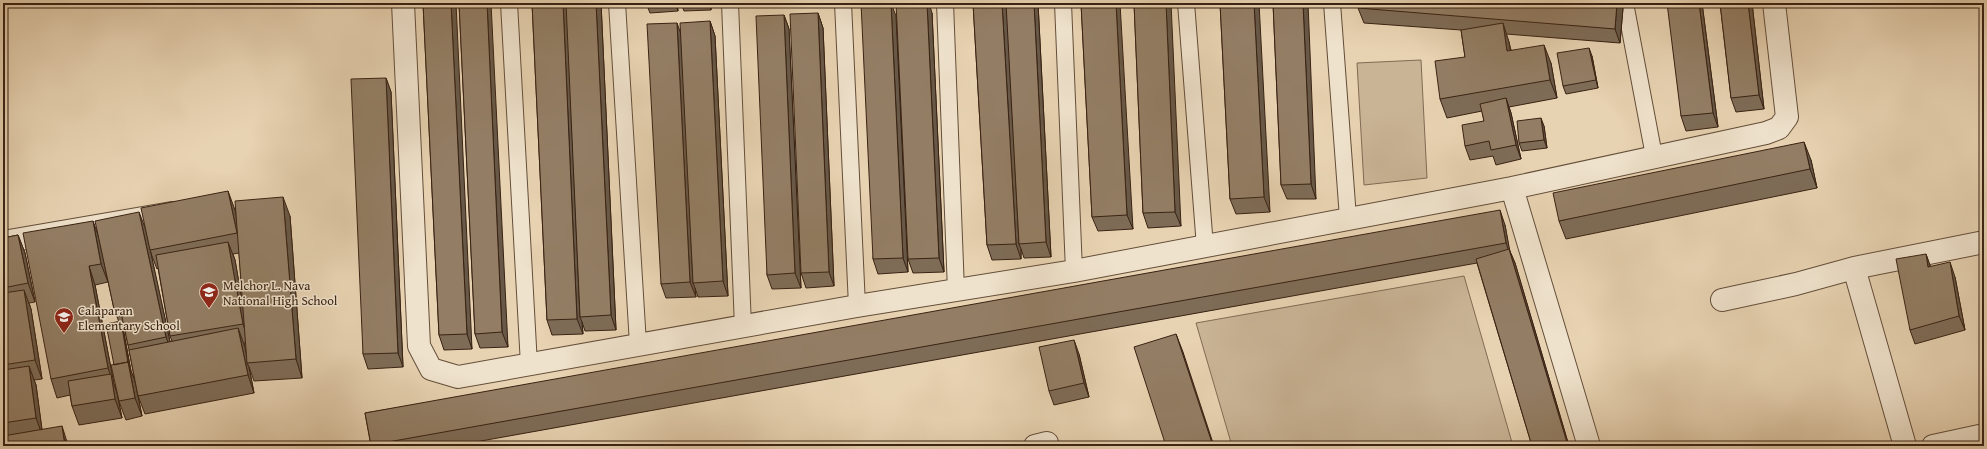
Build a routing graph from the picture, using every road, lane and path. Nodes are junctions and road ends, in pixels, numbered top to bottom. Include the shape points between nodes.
1 (403, 3) edge
2 (509, 3) edge
3 (618, 3) edge
4 (730, 3) edge
5 (843, 3) edge
6 (945, 3) edge
7 (1063, 3) edge
8 (1186, 3) edge
9 (1332, 3) edge
10 (1626, 3) edge
11 (1774, 3) edge
12 (1654, 156) junction
13 (1512, 188) junction
14 (190, 210) edge
15 (1348, 218) junction
16 (3, 242) edge
17 (1984, 242) edge
18 (1205, 247) junction
19 (1854, 268) junction
20 (1074, 271) junction
21 (956, 291) junction
22 (1722, 300) dead end
23 (857, 306) junction
24 (743, 327) junction
25 (638, 344) junction
26 (529, 365) junction
27 (1984, 435) edge
28 (1589, 446) edge
29 (1904, 446) edge
30 (1933, 446) edge

1 - 26 street via 419,346 431,369 458,377
2 - 26 lane
3 - 25 lane
4 - 24 lane
5 - 23 lane
6 - 21 lane
7 - 20 lane
8 - 18 lane
9 - 15 lane
10 - 12 lane
11 - 12 street via 1787,117 1779,128 1766,133
12 - 13 street
13 - 15 street
13 - 28 street
14 - 16 street
15 - 18 street
17 - 19 street
18 - 20 street
19 - 22 street
19 - 29 street
20 - 21 street
21 - 23 street
23 - 24 street
24 - 25 street
25 - 26 street
27 - 30 street

